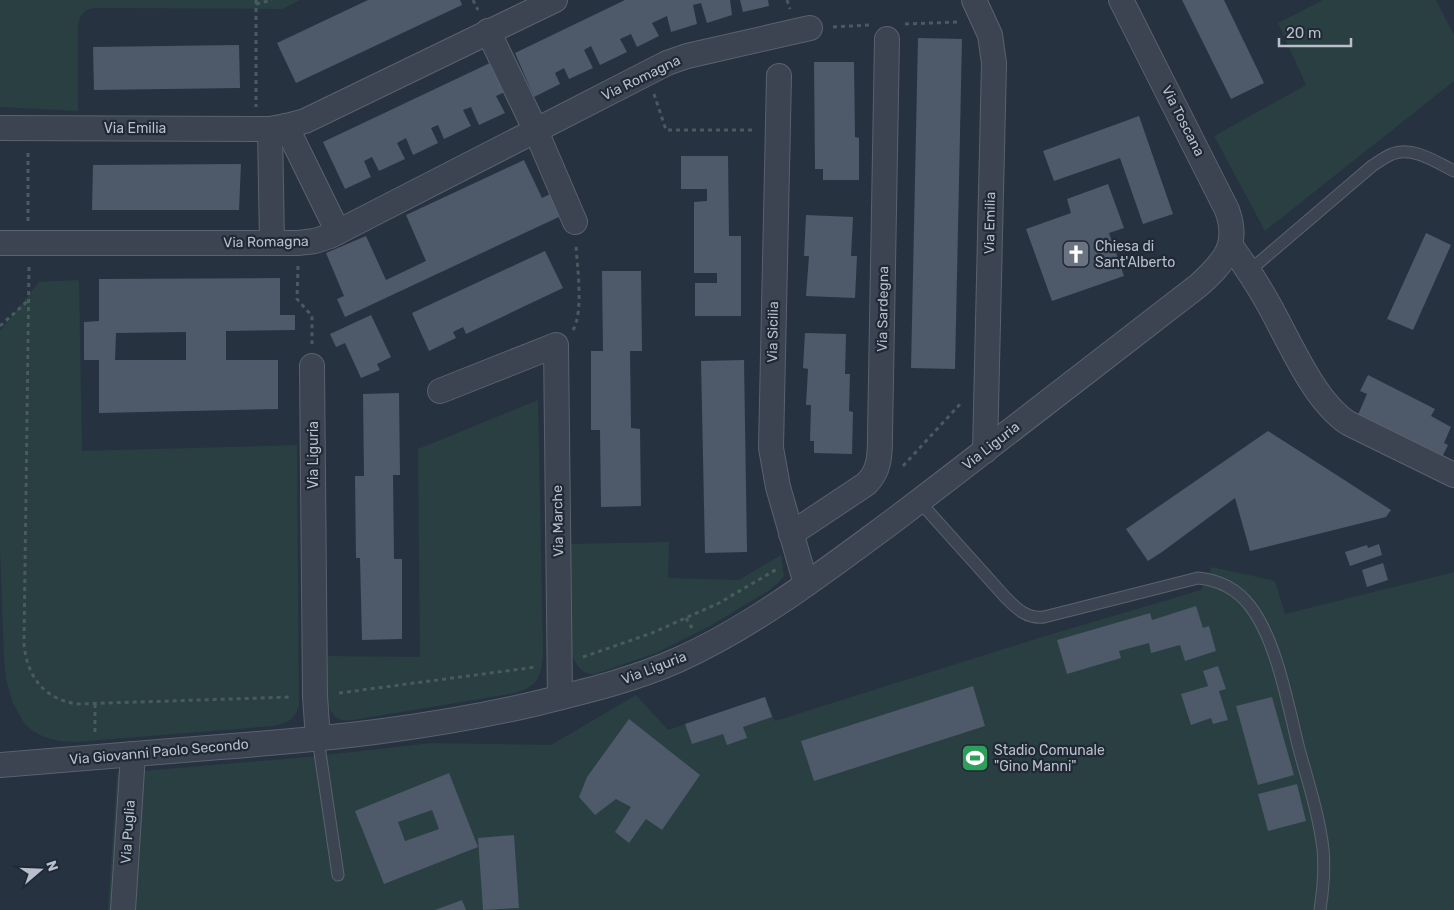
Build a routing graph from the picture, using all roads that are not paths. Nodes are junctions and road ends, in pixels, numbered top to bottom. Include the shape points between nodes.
1 (555, 0) edge
2 (974, 0) edge
3 (1121, 0) edge
4 (810, 28) dead end
5 (488, 31) junction
6 (887, 39) dead end
7 (779, 76) dead end
8 (0, 128) edge
9 (271, 128) junction
10 (536, 131) junction
11 (1454, 171) edge
12 (575, 222) road end
13 (338, 232) junction
14 (0, 243) edge
15 (272, 243) junction
16 (1231, 246) junction
17 (1249, 271) junction
18 (312, 366) road end
19 (440, 392) dead end
20 (985, 451) junction
21 (1454, 475) edge
22 (920, 501) junction
23 (791, 534) junction
24 (806, 584) junction
25 (560, 697) junction
26 (318, 739) junction
27 (133, 754) junction
28 (0, 765) edge
29 (338, 875) dead end
30 (123, 910) edge
31 (1320, 910) edge

1 - 5 street, Via Emilia
2 - 20 street, Via Emilia via 990,35 994,63
3 - 16 street, Via Toscana via 1224,201 1232,222
4 - 10 street, Via Romagna via 667,63
5 - 9 street, Via Emilia via 304,120
5 - 10 street
6 - 23 street, Via Sardegna via 878,463 866,484
7 - 23 street, Via Sicilia via 771,448
8 - 9 street, Via Emilia
9 - 13 street
9 - 15 street
10 - 12 street
10 - 13 street, Via Romagna
11 - 17 lane via 1425,156 1410,152 1393,154 1372,166
13 - 15 street, Via Romagna via 319,240
14 - 15 street, Via Romagna
16 - 17 street
16 - 20 street, Via Liguria via 1220,264 1199,285
17 - 21 street via 1314,386 1333,412 1348,423
18 - 26 street, Via Liguria
19 - 25 street, Via Marche via 556,345
20 - 22 street, Via Liguria
22 - 24 street, Via Liguria
22 - 31 lane via 1010,602 1032,617 1044,617 1198,578 1216,581 1245,600 1264,628 1275,656 1319,826 1324,861
23 - 24 street, Via Sicilia
24 - 25 street, Via Liguria via 725,636 678,660 620,682
25 - 26 street, Via Liguria via 451,722
26 - 27 street, Via Giovanni Paolo Secondo
26 - 29 lane
27 - 28 street, Via Giovanni Paolo Secondo
27 - 30 street, Via Puglia

